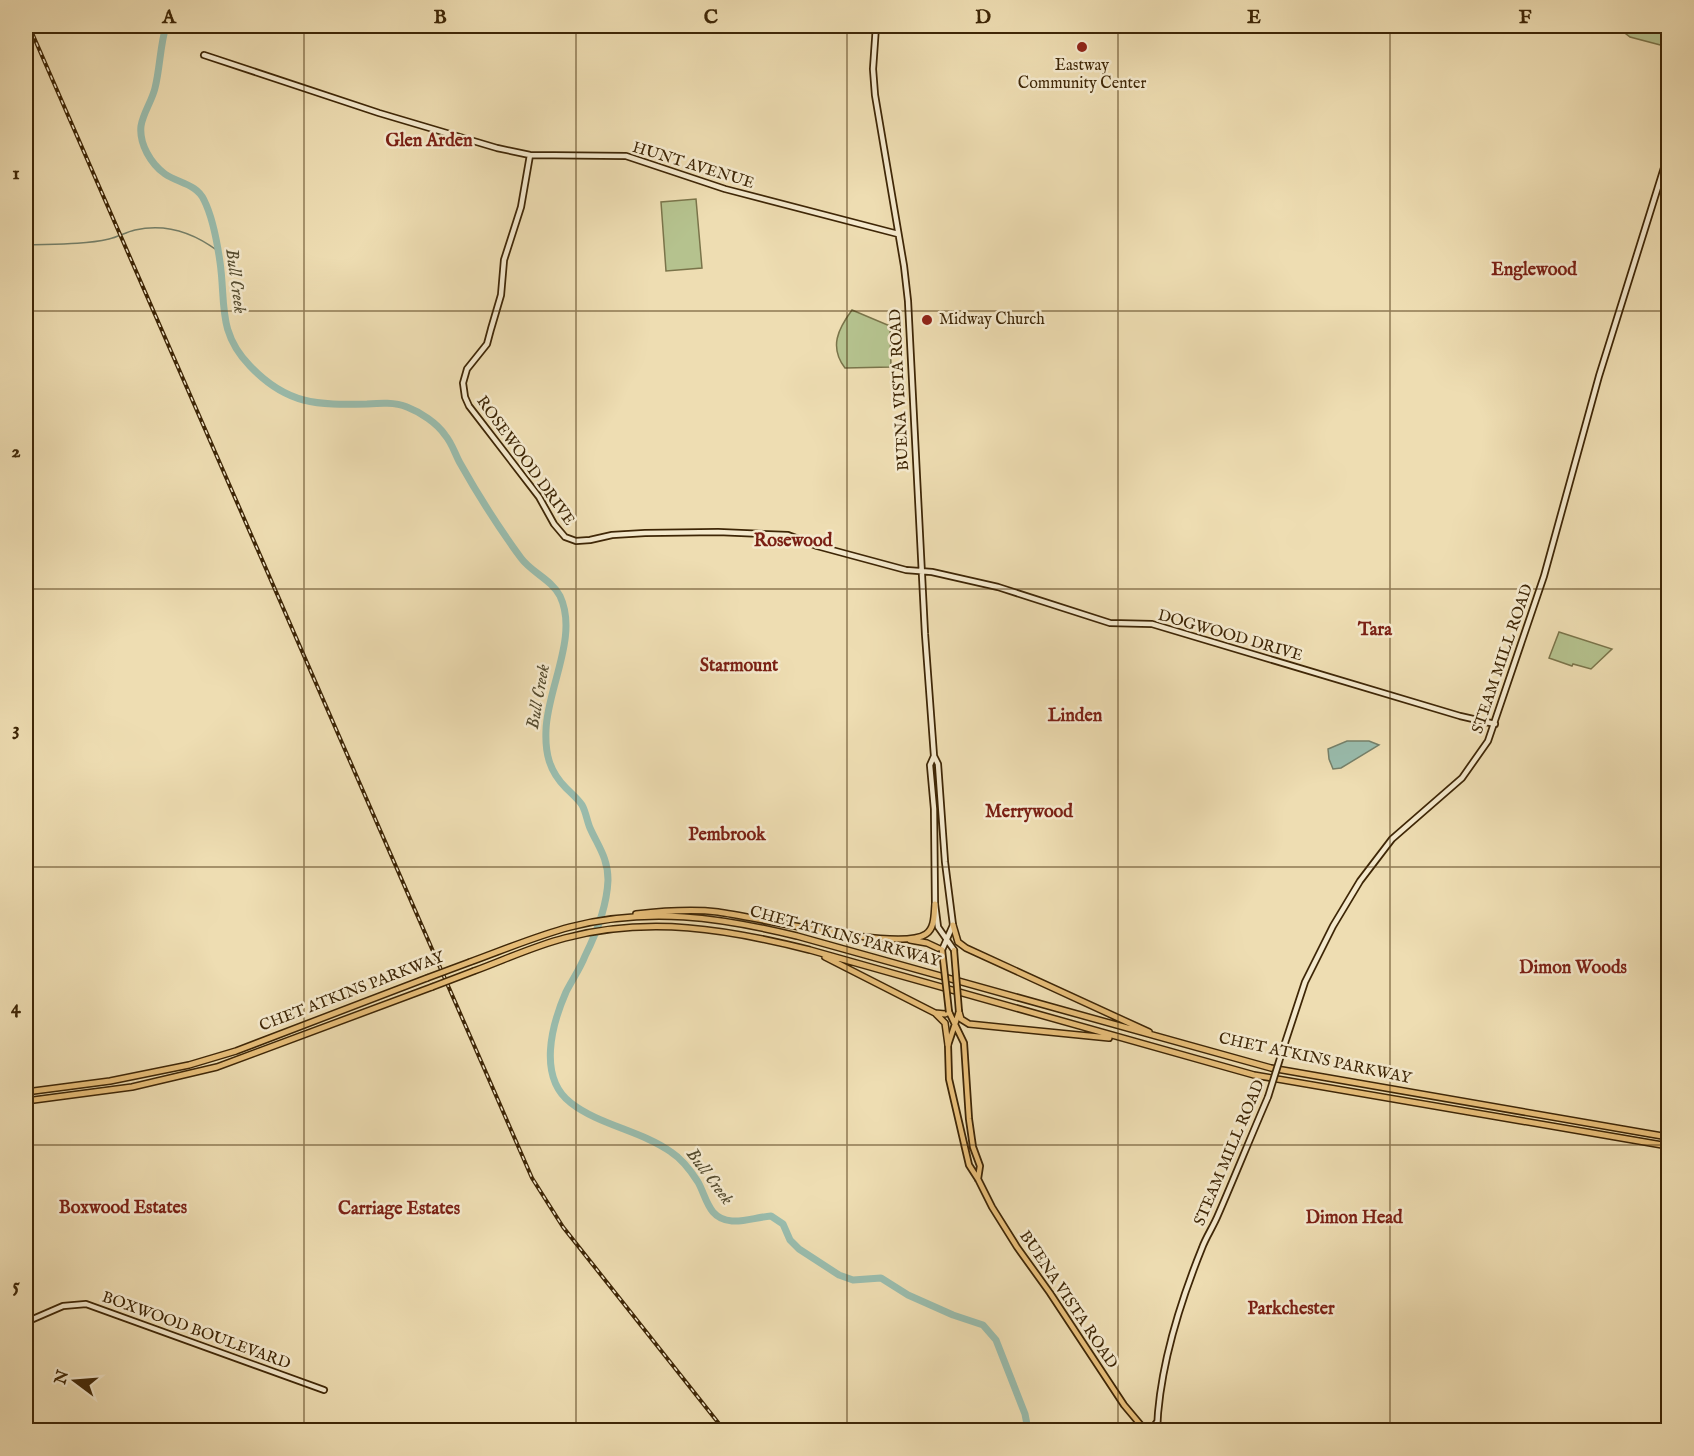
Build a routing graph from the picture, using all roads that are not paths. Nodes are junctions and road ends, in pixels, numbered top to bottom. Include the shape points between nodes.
1 (876, 26) edge
2 (204, 55) dead end
3 (530, 155) junction
4 (1668, 155) edge
5 (898, 234) junction
6 (923, 572) junction
7 (1495, 724) junction
8 (934, 756) junction
9 (935, 904) junction
10 (627, 916) junction
11 (953, 925) junction
12 (905, 939) junction
13 (947, 941) junction
14 (810, 950) junction
15 (942, 950) junction
16 (954, 950) joint
17 (949, 1012) junction
18 (958, 1012) junction
19 (935, 1013) junction
20 (955, 1025) junction
21 (1165, 1039) junction
22 (948, 1045) junction
23 (1169, 1052) junction
24 (26, 1092) edge
25 (26, 1101) edge
26 (1668, 1137) edge
27 (1668, 1146) edge
28 (978, 1179) junction
29 (26, 1322) edge
30 (324, 1390) dead end
31 (1157, 1422) junction
32 (1145, 1431) edge
33 (1151, 1431) edge
34 (1157, 1431) edge

1 - 5 street, BUENA VISTA ROAD via 875,95
2 - 3 street, HUNT AVENUE via 379,113
3 - 5 street, HUNT AVENUE via 626,156 746,195
3 - 6 street, ROSEWOOD DRIVE via 521,207 504,260 501,296 487,344 467,369 463,383 469,406 539,496 565,537 576,541 645,533 772,533
4 - 7 street, STEAM MILL ROAD via 1599,376 1544,576
5 - 6 street, BUENA VISTA ROAD via 908,301
6 - 7 street, DOGWOOD DRIVE via 998,587 1110,623 1152,624
6 - 8 street, BUENA VISTA ROAD
7 - 31 street, STEAM MILL ROAD, bridge via 1480,756 1462,778 1392,839 1346,902 1304,985 1268,1097 1202,1247 1167,1357
8 - 9 street, BUENA VISTA ROAD via 930,765
8 - 11 street, BUENA VISTA ROAD via 938,764
9 - 12 highway via 929,931
9 - 13 street, BUENA VISTA ROAD via 938,927
10 - 12 highway via 716,912 830,932
10 - 21 highway, CHET ATKINS PARKWAY via 675,915 751,925
10 - 24 highway, CHET ATKINS PARKWAY, bridge via 567,927 189,1065 110,1082
11 - 13 street, BUENA VISTA ROAD
11 - 21 highway via 958,942 966,948
12 - 15 highway
13 - 15 street, BUENA VISTA ROAD
13 - 16 street, BUENA VISTA ROAD
14 - 19 highway
14 - 23 highway, CHET ATKINS PARKWAY
14 - 25 highway, CHET ATKINS PARKWAY, bridge via 722,930 666,926 621,928 563,939 217,1067 132,1087
15 - 17 main road, BUENA VISTA ROAD, bridge
16 - 18 main road, BUENA VISTA ROAD, bridge
17 - 19 highway
17 - 20 main road, BUENA VISTA ROAD
18 - 20 main road, BUENA VISTA ROAD
18 - 23 highway via 969,1024 1103,1036
19 - 22 highway via 945,1023
20 - 22 main road, BUENA VISTA ROAD
20 - 28 main road, BUENA VISTA ROAD via 964,1043 969,1119 980,1166
21 - 26 highway, CHET ATKINS PARKWAY via 1271,1068
22 - 28 main road, BUENA VISTA ROAD via 949,1079 961,1135 969,1165
23 - 27 highway, CHET ATKINS PARKWAY via 1254,1075
28 - 32 main road, BUENA VISTA ROAD via 1017,1247
29 - 30 street, BOXWOOD BOULEVARD via 63,1306 86,1304
31 - 33 street, STEAM MILL ROAD
31 - 34 street, STEAM MILL ROAD

